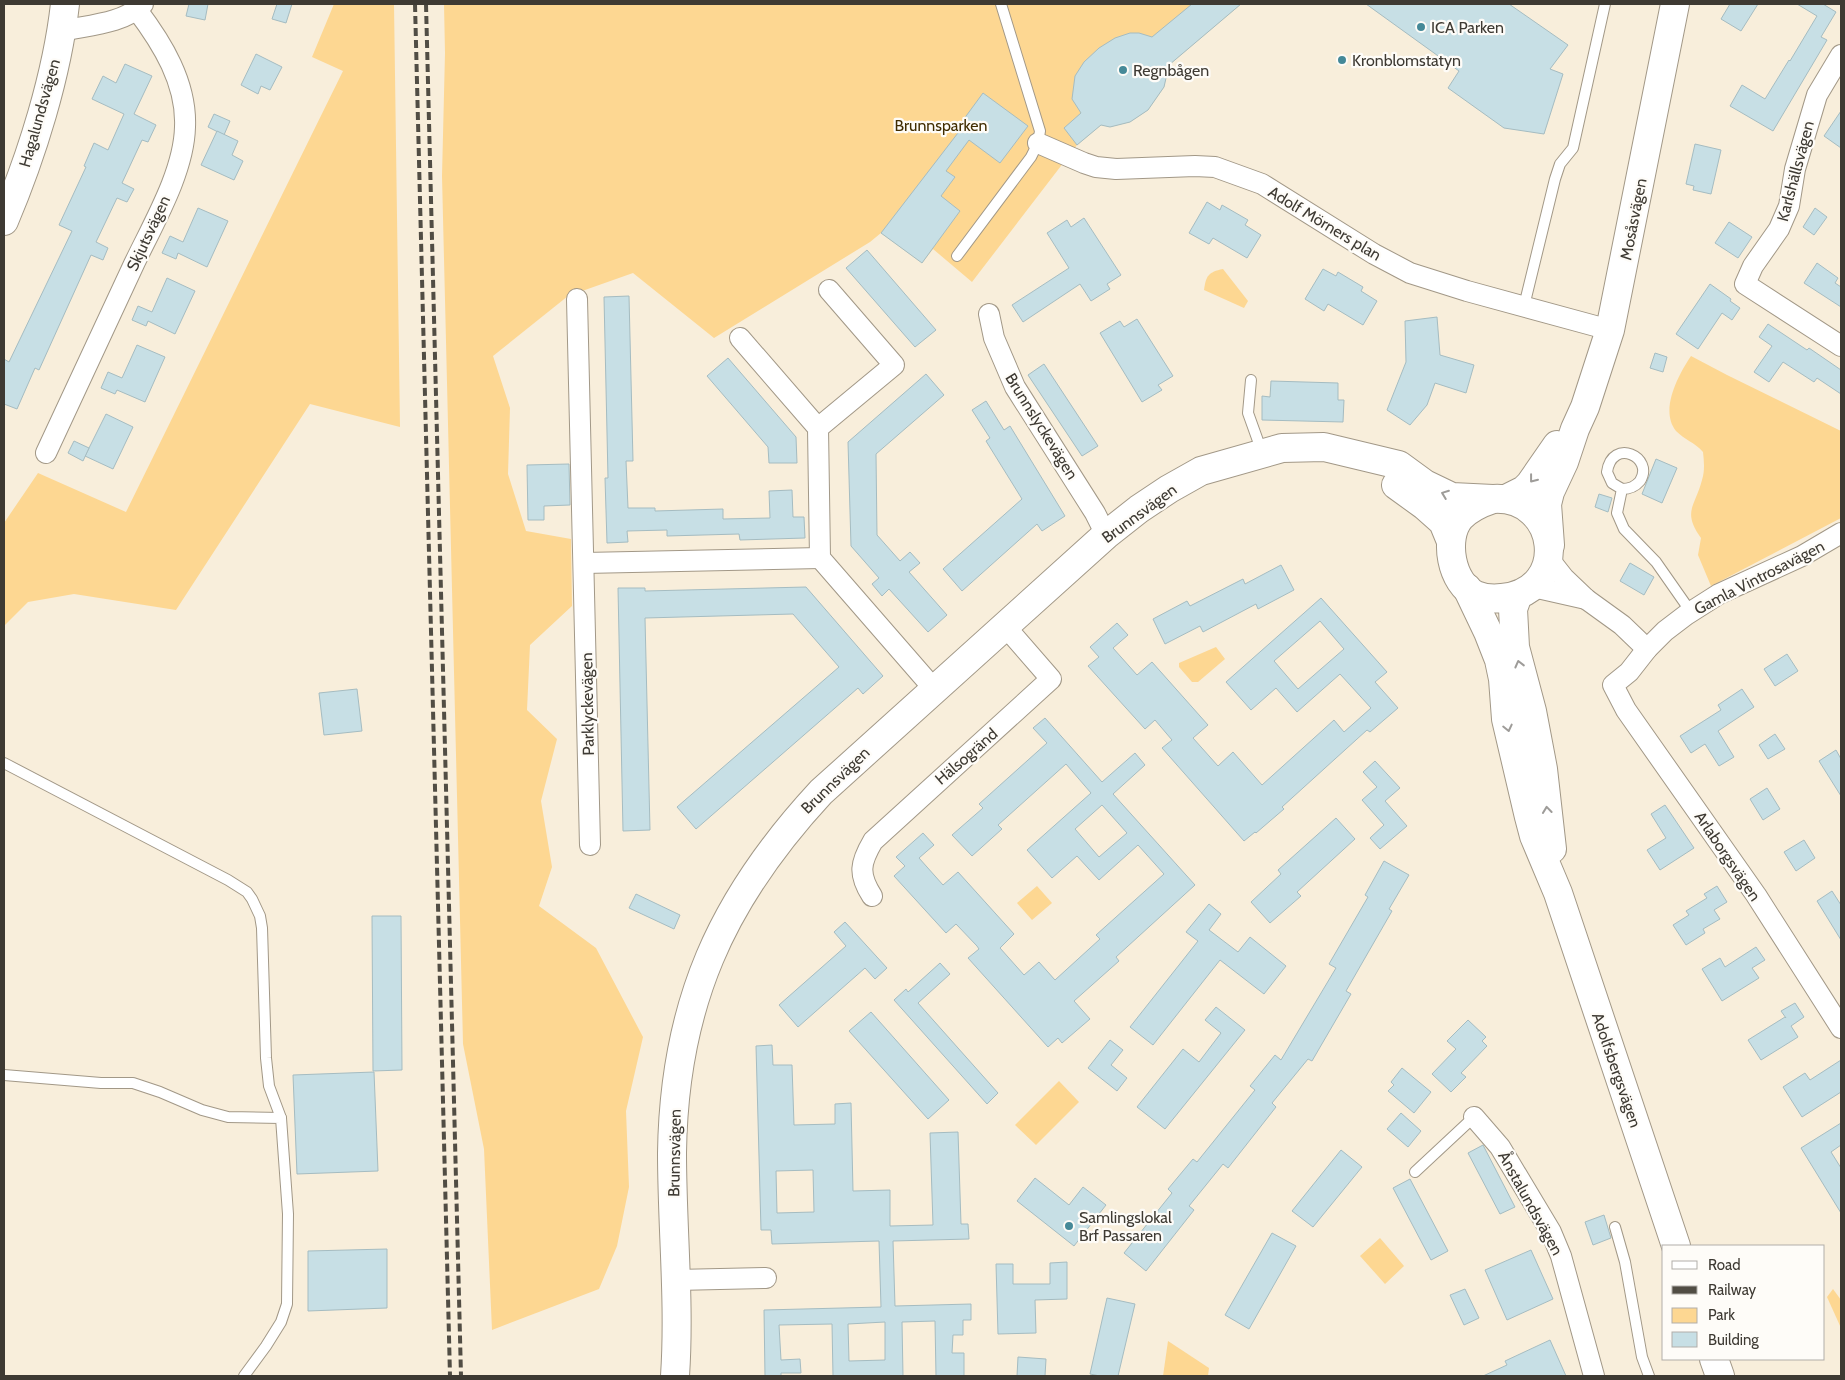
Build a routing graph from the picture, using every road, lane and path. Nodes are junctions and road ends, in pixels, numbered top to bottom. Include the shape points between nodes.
1 (65, 4) edge
2 (1001, 4) edge
3 (1605, 4) edge
4 (1674, 4) edge
5 (140, 7) edge
6 (62, 31) junction
7 (1841, 55) edge
8 (1038, 143) junction
9 (4, 221) edge
10 (957, 256) dead end
11 (829, 290) dead end
12 (577, 300) dead end
13 (1524, 306) junction
14 (989, 314) dead end
15 (1610, 330) junction
16 (740, 338) dead end
17 (1841, 346) edge
18 (1251, 380) dead end
19 (818, 428) junction
20 (1575, 429) junction
21 (1263, 453) junction
22 (46, 454) dead end
23 (1359, 456) junction
24 (1622, 489) dead end
25 (1500, 499) junction
26 (1841, 533) edge
27 (1106, 534) junction
28 (1450, 539) junction
29 (1549, 552) junction
30 (820, 558) junction
31 (584, 563) junction
32 (1467, 588) junction
33 (1525, 591) junction
34 (1586, 599) junction
35 (1691, 612) junction
36 (1004, 625) junction
37 (1647, 649) junction
38 (1613, 685) joint
39 (934, 689) junction
40 (4, 763) edge
41 (590, 845) dead end
42 (1558, 893) junction
43 (872, 896) dead end
44 (1841, 1028) edge
45 (4, 1075) edge
46 (1474, 1117) joint
47 (281, 1118) junction
48 (1415, 1172) dead end
49 (1615, 1227) dead end
50 (1676, 1245) edge
51 (766, 1278) dead end
52 (676, 1280) junction
53 (1714, 1360) edge
54 (244, 1376) edge
55 (676, 1376) edge
56 (1594, 1376) edge
57 (1649, 1376) edge
58 (1720, 1376) edge

1 - 6 main road, Hagalundsvägen
2 - 8 lane via 1040,131
3 - 13 lane via 1573,148 1560,164 1555,179
4 - 15 main road, Mosåsvägen
5 - 6 street via 120,19
5 - 22 street, Skjutsvägen via 172,66 183,103 185,127 180,162
6 - 9 main road, Hagalundsvägen via 41,118
7 - 17 street, Karlshällsvägen via 1817,95 1795,169 1789,206 1780,229 1745,284
8 - 10 lane
8 - 13 street, Adolf Mörners plan via 1084,164 1116,169 1215,167 1262,184 1410,273
11 - 19 street via 894,365
12 - 31 street, Parklyckevägen
13 - 15 street, Adolf Mörners plan
14 - 27 street, Brunnslyckevägen via 994,338 1015,387
15 - 20 main road, Mosåsvägen
16 - 19 street
18 - 21 lane via 1248,413
19 - 30 street
20 -> 25 main road, Mosåsvägen via 1555,447 1524,490
20 - 29 main road, Mosåsvägen via 1547,504
21 - 23 main road, Brunnsvägen via 1282,448 1324,447
21 - 27 main road, Brunnsvägen via 1201,471 1169,489
25 -> 23 main road, Brunnsvägen via 1452,497 1425,484 1399,465
23 - 28 main road, Brunnsvägen via 1444,522
24 - 35 lane via 1617,513 1624,529 1656,562
25 - 28 main road via 1481,503 1460,518
25 - 29 main road via 1522,503 1533,512 1544,528
26 - 35 street, Gamla Vintrosavägen via 1802,556 1719,594
27 - 36 main road, Brunnsvägen
28 - 32 main road via 1453,563
29 - 33 main road via 1544,575
29 - 34 street via 1564,578
30 - 31 street
30 - 39 street
31 - 41 street, Parklyckevägen
32 - 33 main road via 1486,598 1501,598
32 -> 42 main road, Adolfsbergsvägen via 1499,660 1506,719 1529,817
33 - 34 street
42 -> 33 main road, Adolfsbergsvägen via 1543,769 1515,647 1513,609
34 - 37 street via 1622,625
35 - 37 street, Gamla Vintrosavägen
36 - 39 main road, Brunnsvägen
36 - 43 street, Hälsogränd via 1051,678 872,841 861,871
37 - 38 street, Gamla Vintrosavägen
38 - 44 street, Arlaborgsvägen via 1626,710 1756,895
39 - 52 main road, Brunnsvägen via 820,792 791,824 751,879 724,926 702,975 689,1016 675,1098 672,1153
40 - 47 lane via 247,892 260,916 262,928 266,1058 269,1086
42 - 50 main road, Adolfsbergsvägen
45 - 47 lane via 133,1083 228,1117
46 - 48 lane, Ånstalundsvägen
46 - 56 street, Ånstalundsvägen via 1500,1147 1551,1232 1562,1256
47 - 54 lane via 288,1214 287,1304 281,1322
49 - 57 lane via 1625,1262 1642,1357
51 - 52 street
52 - 55 main road, Brunnsvägen
53 - 58 main road

